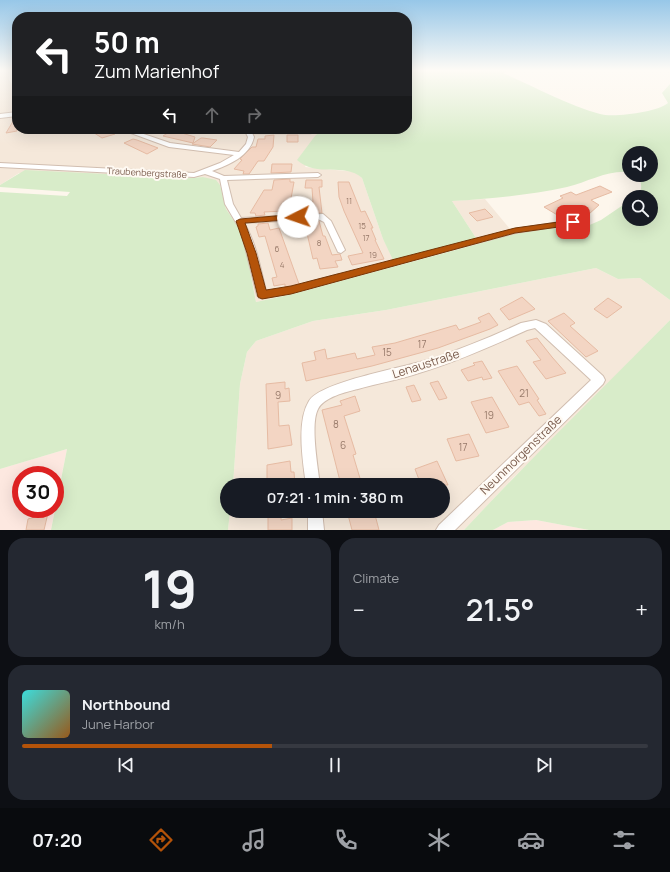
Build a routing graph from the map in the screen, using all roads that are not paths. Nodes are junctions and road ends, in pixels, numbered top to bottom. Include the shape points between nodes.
1 (12, 115) edge
2 (0, 116) edge
3 (137, 134) edge
4 (249, 134) edge
5 (240, 154) junction
6 (0, 165) edge
7 (207, 172) junction
8 (318, 175) dead end
9 (223, 178) junction
10 (576, 211) dead end
11 (240, 221) junction
12 (341, 250) dead end
13 (262, 295) joint
14 (599, 380) joint
15 (312, 478) edge
16 (315, 518) edge
17 (316, 530) edge
18 (444, 530) edge

1 - 2 street
3 - 5 street via 169,145
4 - 5 street via 249,142
5 - 7 street, Traubenbergstraße via 226,164
6 - 7 street, Traubenbergstraße via 184,176
7 - 9 street
8 - 9 street
9 - 11 street via 229,204
10 - 13 lane via 573,222 515,231 291,290
11 - 12 street via 320,216 327,221
11 - 13 street via 253,256
14 - 15 street, Lenaustraße via 542,327 536,324 525,326 486,344 418,369 327,394 314,404 311,414 308,440
14 - 18 street, Neunmorgenstraße
16 - 17 street

